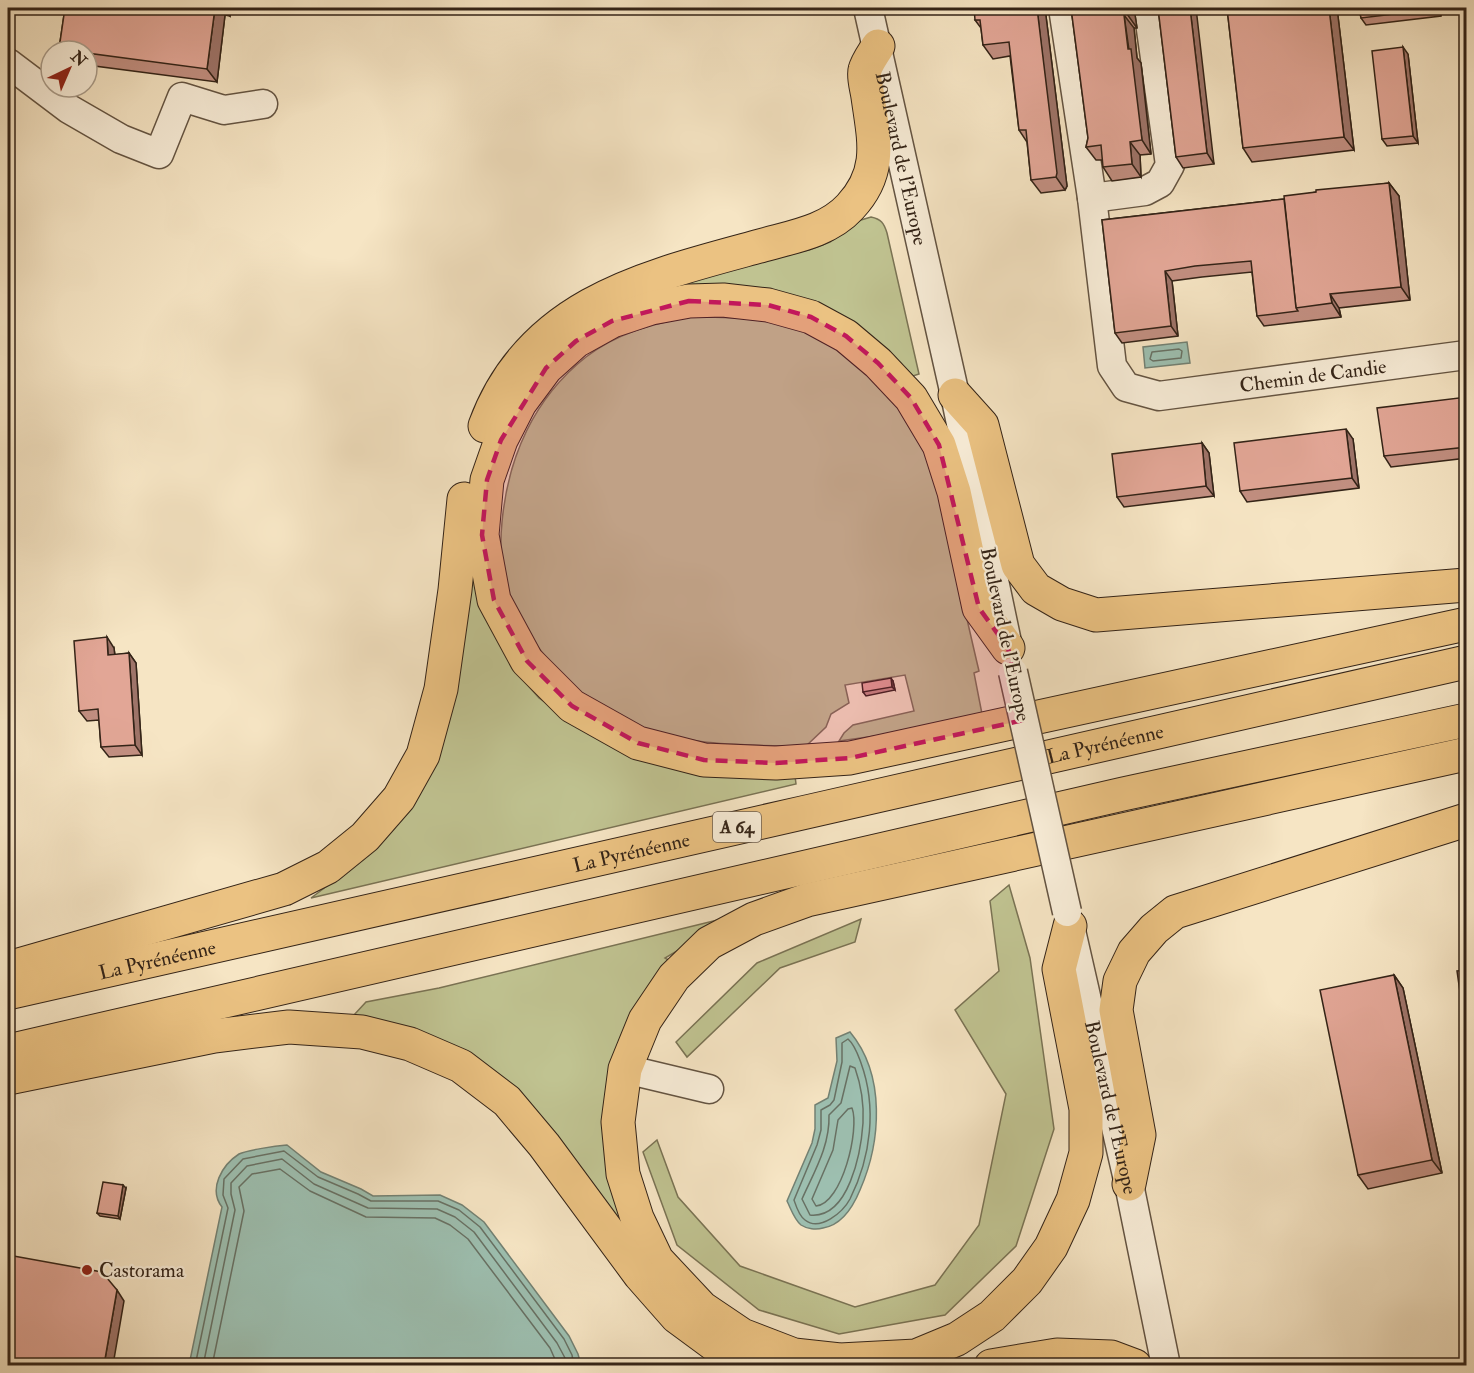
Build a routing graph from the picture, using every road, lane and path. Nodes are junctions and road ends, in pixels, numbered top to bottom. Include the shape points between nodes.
1 (868, 8) edge
2 (1063, 8) edge
3 (1148, 8) edge
4 (878, 46) junction
5 (8, 63) edge
6 (263, 104) dead end
7 (1092, 198) junction
8 (1467, 355) edge
9 (955, 395) junction
10 (1467, 585) edge
11 (1467, 624) edge
12 (1011, 660) junction
13 (1467, 662) edge
14 (1467, 720) edge
15 (1467, 754) edge
16 (1467, 820) edge
17 (1069, 919) junction
18 (8, 968) edge
19 (8, 993) edge
20 (8, 1051) edge
21 (625, 1069) junction
22 (8, 1078) edge
23 (710, 1089) dead end
24 (1129, 1184) junction
25 (753, 1365) edge
26 (991, 1365) edge
27 (1135, 1365) edge
28 (1166, 1365) edge

1 - 4 street, Boulevard de l'Europe
2 - 7 street
3 - 7 street via 1170,165 1160,183 1146,191
4 - 9 street, Boulevard de l'Europe
4 - 18 highway via 864,71 874,165 867,185 849,208 821,228 657,276 596,301 562,322 533,347 508,378 489,414 465,491 441,689 423,754 399,798 365,837 328,867 284,889
5 - 6 street via 69,109 121,139 159,154 182,97 224,110
7 - 8 street, Chemin de Candie via 1112,366 1126,387 1159,396
9 - 10 highway via 982,425 1018,565 1036,590 1062,604 1096,615
9 - 12 street, Boulevard de l'Europe
11 - 12 highway via 850,758 776,763 704,760 638,743 572,706 527,661 494,600 482,535 487,480 501,440 520,403 546,368 576,341 612,321 661,306 723,300 768,305 810,317 846,336 878,363 911,398 939,445 954,492 979,608
12 - 17 street, Boulevard de l'Europe, bridge
13 - 19 highway, La Pyrénéenne / A 64
14 - 20 highway via 1112,797
15 - 21 highway via 807,900 709,943 674,977 645,1020
16 - 24 highway via 1175,912 1154,929 1134,952 1120,981 1116,1010 1139,1135
17 - 21 highway via 1059,969 1086,1109 1086,1153 1073,1200 1051,1247 1027,1281 992,1316 957,1339 916,1356 840,1360 794,1355 742,1335 702,1308 657,1260 637,1218 623,1174 618,1122
17 - 24 street, Boulevard de l'Europe
21 - 23 street
22 - 25 highway via 213,1036 289,1027 362,1032 410,1044 460,1066 507,1101 640,1275 677,1317 715,1346
24 - 28 street, Boulevard de l'Europe
26 - 27 highway via 1057,1355 1110,1357

